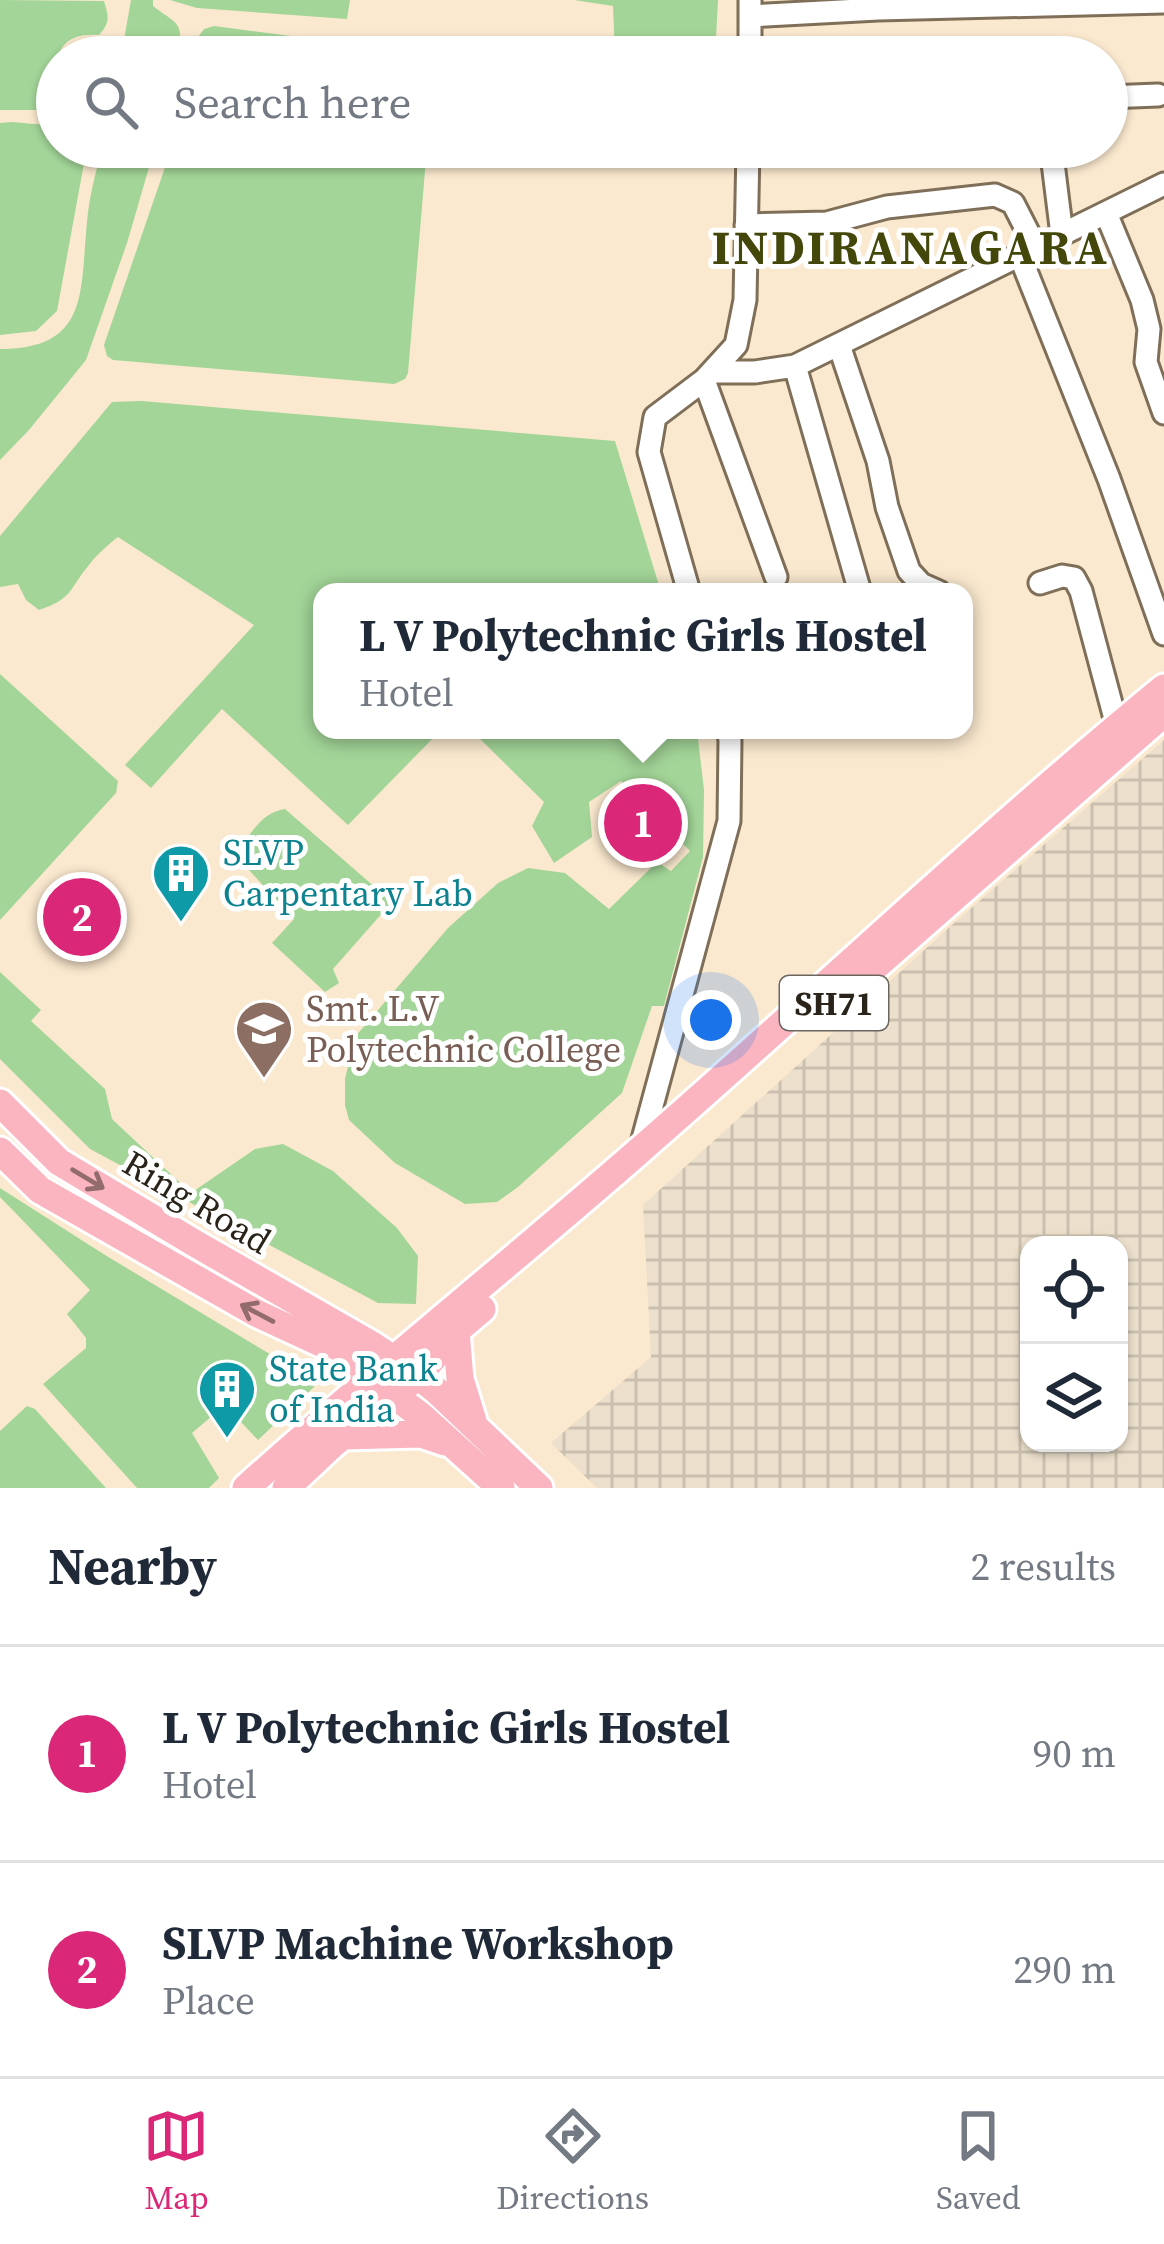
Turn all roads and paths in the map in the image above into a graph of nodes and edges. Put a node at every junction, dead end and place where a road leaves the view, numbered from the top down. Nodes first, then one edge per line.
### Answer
1 (1164, 2) edge
2 (750, 8) edge
3 (1158, 95) dead end
4 (1128, 96) edge
5 (747, 168) edge
6 (1054, 168) edge
7 (1164, 184) edge
8 (1106, 214) junction
9 (746, 225) junction
10 (1062, 235) junction
11 (1028, 252) junction
12 (839, 346) junction
13 (795, 366) junction
14 (708, 376) junction
15 (1164, 413) edge
16 (776, 578) dead end
17 (686, 583) edge
18 (857, 583) edge
19 (920, 583) edge
20 (1040, 583) dead end
21 (1163, 628) edge
22 (1164, 688) edge
23 (1164, 713) edge
24 (1117, 726) junction
25 (730, 739) edge
26 (1011, 833) junction
27 (4, 1115) edge
28 (0, 1151) edge
29 (646, 1156) junction
30 (316, 1328) junction
31 (446, 1328) junction
32 (378, 1369) junction
33 (418, 1376) junction
34 (333, 1428) junction
35 (465, 1436) junction
36 (246, 1488) edge
37 (286, 1488) edge
38 (501, 1488) edge
39 (539, 1488) edge

1 - 2 street
3 - 4 street
5 - 9 street
6 - 10 street
7 - 8 street
8 - 10 street
8 - 15 street
9 - 11 street
9 - 14 street
10 - 11 street
11 - 12 street
11 - 21 street
12 - 13 street
12 - 19 street
13 - 14 street
13 - 18 street
14 - 16 street
14 - 17 street
20 - 24 street
22 - 24 main road, SH71
23 - 26 main road, SH71
24 - 26 main road, SH71
25 - 29 street
26 - 29 main road, SH71
27 -> 30 main road, Ring Road
30 -> 28 main road, Ring Road
29 - 31 main road, SH71
30 - 31 main road
30 - 32 main road, Ring Road
30 - 34 main road
31 - 32 main road, SH71
31 - 33 main road, SH71
31 - 35 main road
32 - 33 main road, SH71
32 - 34 main road, SH71
32 - 35 main road, Ring Road
33 - 35 main road
34 - 35 main road
34 - 36 main road, SH71
34 - 37 main road, SH71
35 - 38 main road
35 - 39 main road

